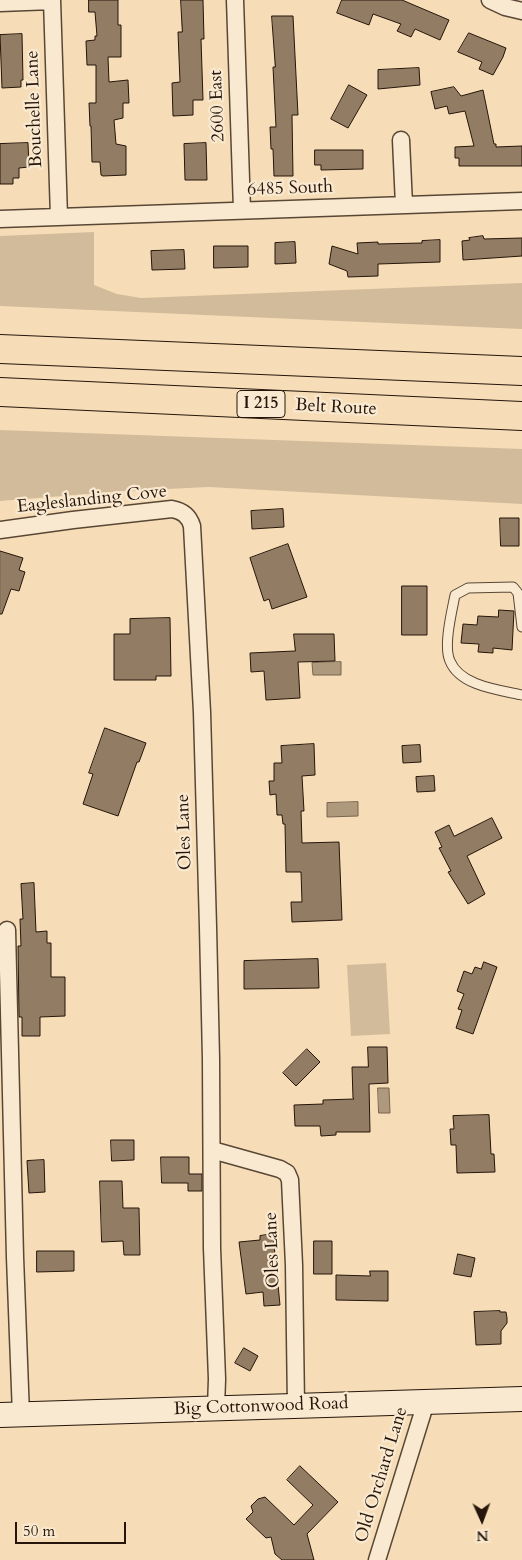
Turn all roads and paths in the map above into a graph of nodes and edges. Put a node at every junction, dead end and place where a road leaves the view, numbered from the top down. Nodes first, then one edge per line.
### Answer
1 (235, 0) edge
2 (490, 0) edge
3 (52, 1) edge
4 (0, 3) edge
5 (522, 11) edge
6 (402, 140) dead end
7 (522, 201) edge
8 (404, 205) junction
9 (242, 210) junction
10 (59, 217) junction
11 (0, 219) edge
12 (0, 349) edge
13 (522, 371) edge
14 (0, 392) edge
15 (522, 416) edge
16 (186, 515) joint
17 (0, 530) edge
18 (522, 627) edge
19 (522, 695) edge
20 (7, 930) dead end
21 (212, 1150) junction
22 (522, 1399) edge
23 (426, 1402) junction
24 (296, 1406) junction
25 (216, 1408) junction
26 (11, 1415) edge
27 (377, 1560) edge

1 - 9 street, 2600 East
2 - 5 street
3 - 4 street
3 - 10 street, Bouchelle Lane
6 - 8 street
7 - 8 street, 6485 South
8 - 9 street, 6485 South
9 - 10 street, 6485 South
10 - 11 street, 6485 South
12 - 13 highway
14 - 15 highway, Belt Route / I 215
16 - 17 street, Eagleslanding Cove
16 - 21 street, Oles Lane
18 - 19 lane
20 - 26 street
21 - 24 street, Oles Lane
21 - 25 street, Oles Lane
22 - 23 main road, Big Cottonwood Road
23 - 24 main road, Big Cottonwood Road
23 - 27 street, Old Orchard Lane
24 - 25 main road, Big Cottonwood Road
25 - 26 main road, Big Cottonwood Road

